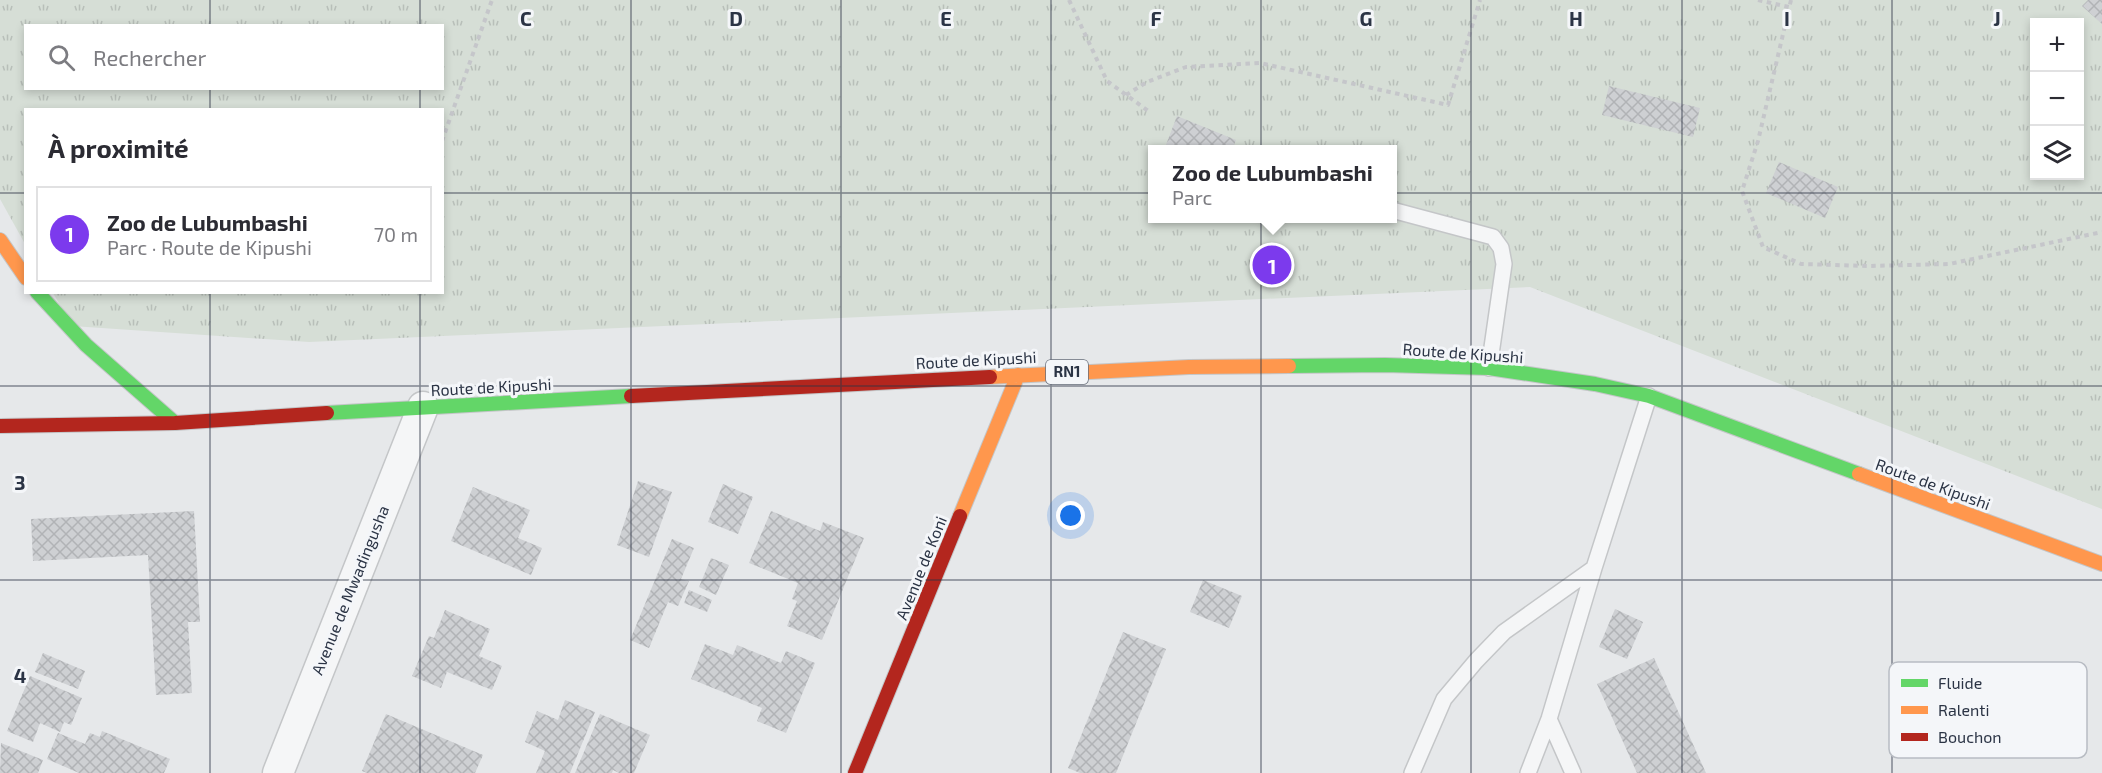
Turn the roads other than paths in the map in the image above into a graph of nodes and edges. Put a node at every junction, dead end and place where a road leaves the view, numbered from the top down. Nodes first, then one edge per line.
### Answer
1 (1397, 211) edge
2 (0, 240) edge
3 (24, 275) edge
4 (39, 294) edge
5 (1489, 368) junction
6 (1018, 375) junction
7 (1649, 396) junction
8 (423, 407) junction
9 (175, 423) junction
10 (0, 426) edge
11 (2102, 564) edge
12 (1594, 568) junction
13 (1549, 719) junction
14 (278, 773) edge
15 (855, 773) edge
16 (1412, 773) edge
17 (1528, 773) edge
18 (1573, 773) edge

1 - 5 lane
2 - 3 main road
4 - 9 main road
5 - 6 main road, Route de Kipushi / RN1
5 - 7 main road, Route de Kipushi / RN1
6 - 8 main road, Route de Kipushi / RN1
6 - 15 main road, Avenue de Koni
7 - 11 main road, Route de Kipushi / RN1
7 - 12 lane
8 - 9 main road, Route de Kipushi / RN1
8 - 14 street, Avenue de Mwadingusha
9 - 10 main road, Route de Kipushi / RN1
12 - 13 lane
12 - 16 lane
13 - 17 lane
13 - 18 lane

